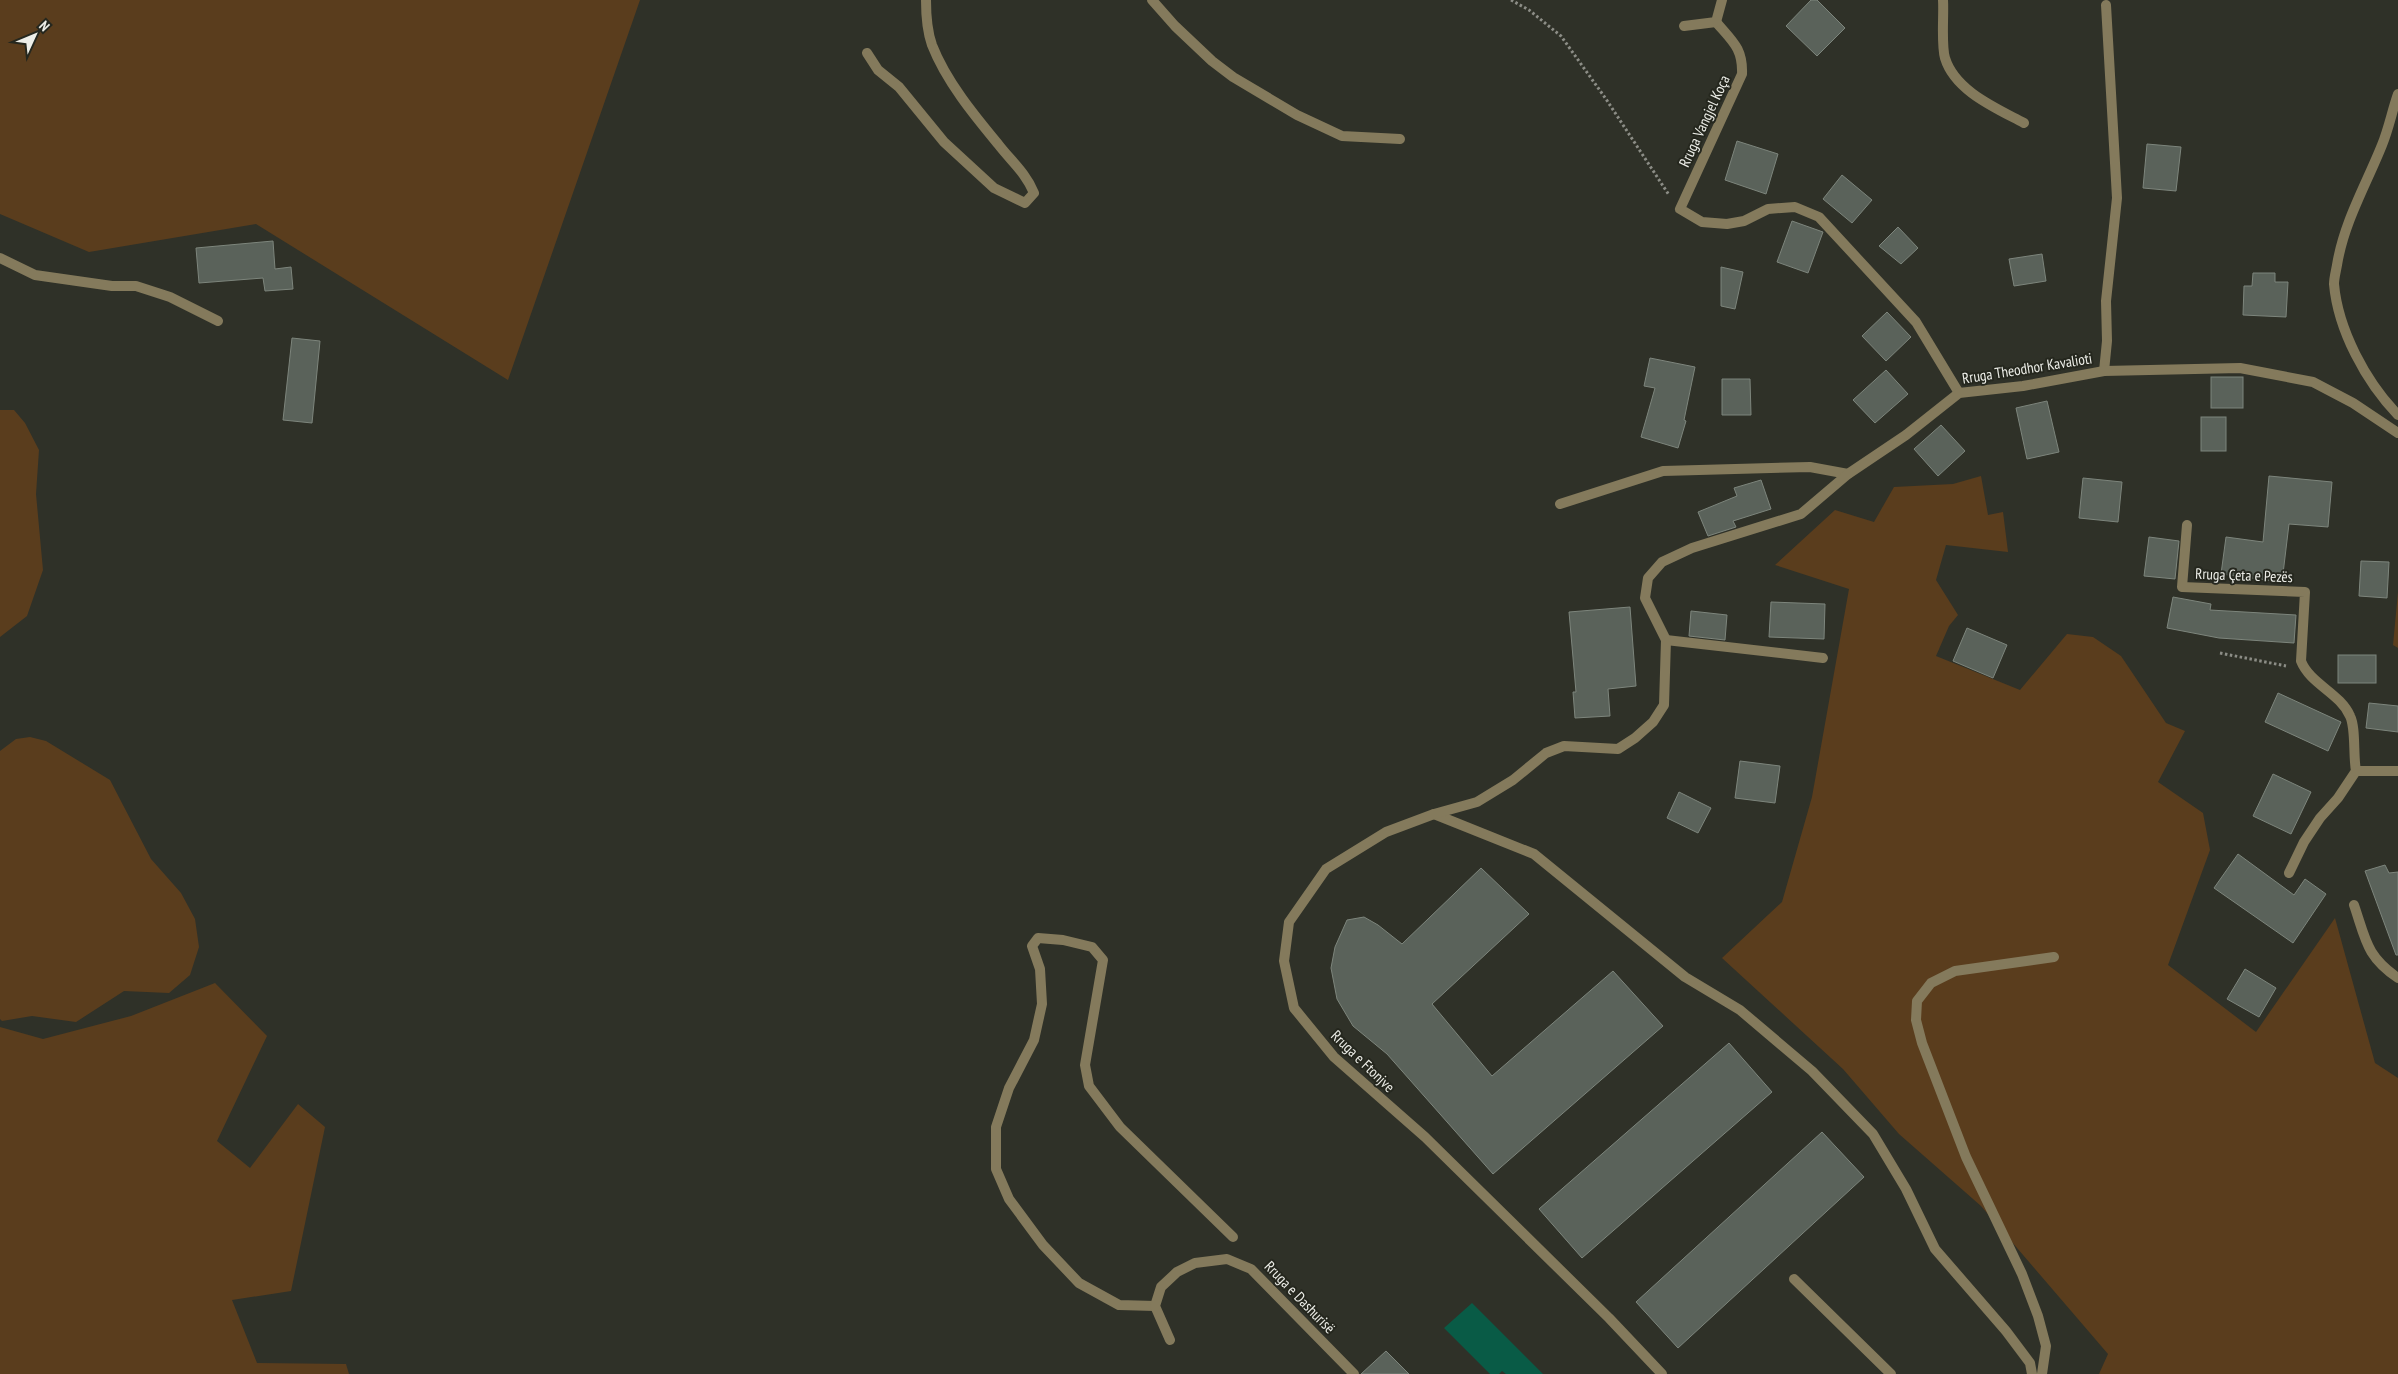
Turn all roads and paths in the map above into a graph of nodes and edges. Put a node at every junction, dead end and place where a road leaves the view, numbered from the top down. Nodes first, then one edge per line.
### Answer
1 (926, 0) edge
2 (1152, 0) edge
3 (1510, 0) edge
4 (1722, 0) edge
5 (1943, 0) edge
6 (2106, 5) dead end
7 (1716, 22) junction
8 (1684, 26) dead end
9 (867, 53) dead end
10 (2398, 94) edge
11 (2024, 123) dead end
12 (1400, 139) dead end
13 (1680, 209) junction
14 (0, 258) edge
15 (218, 321) dead end
16 (2104, 371) junction
17 (1959, 393) junction
18 (2398, 415) edge
19 (2398, 433) edge
20 (1848, 474) junction
21 (1560, 504) dead end
22 (2186, 526) dead end
23 (1666, 640) junction
24 (2220, 653) dead end
25 (1823, 658) dead end
26 (2304, 669) junction
27 (2356, 771) junction
28 (2398, 771) edge
29 (1434, 814) junction
30 (2289, 873) dead end
31 (2354, 905) dead end
32 (2054, 957) dead end
33 (2398, 978) edge
34 (1232, 1237) dead end
35 (1794, 1280) dead end
36 (1155, 1306) junction
37 (1170, 1340) dead end
38 (1354, 1374) edge
39 (1662, 1374) edge
40 (1891, 1374) edge
41 (2032, 1374) edge
42 (2042, 1374) edge

1 - 9 street
2 - 12 street
3 - 13 path
4 - 7 street
5 - 11 street
6 - 16 street
7 - 8 street
7 - 13 street, Rruga Vangjel Koça
10 - 18 street
13 - 17 street
14 - 15 street
16 - 17 street, Rruga Theodhor Kavalioti
16 - 19 street, Rruga Theodhor Kavalioti
17 - 20 street, Rruga Theodhor Kavalioti
20 - 21 street
20 - 23 street, Rruga Theodhor Kavalioti
22 - 26 street, Rruga Çeta e Pezës
23 - 25 street
23 - 29 street, Rruga e Ftonjve
24 - 26 path
26 - 27 street
27 - 28 street
27 - 30 street
29 - 39 street, Rruga e Ftonjve
29 - 41 street
31 - 33 street
32 - 42 street
34 - 36 street
35 - 40 street
36 - 37 street
36 - 38 street, Rruga e Dashurisë

